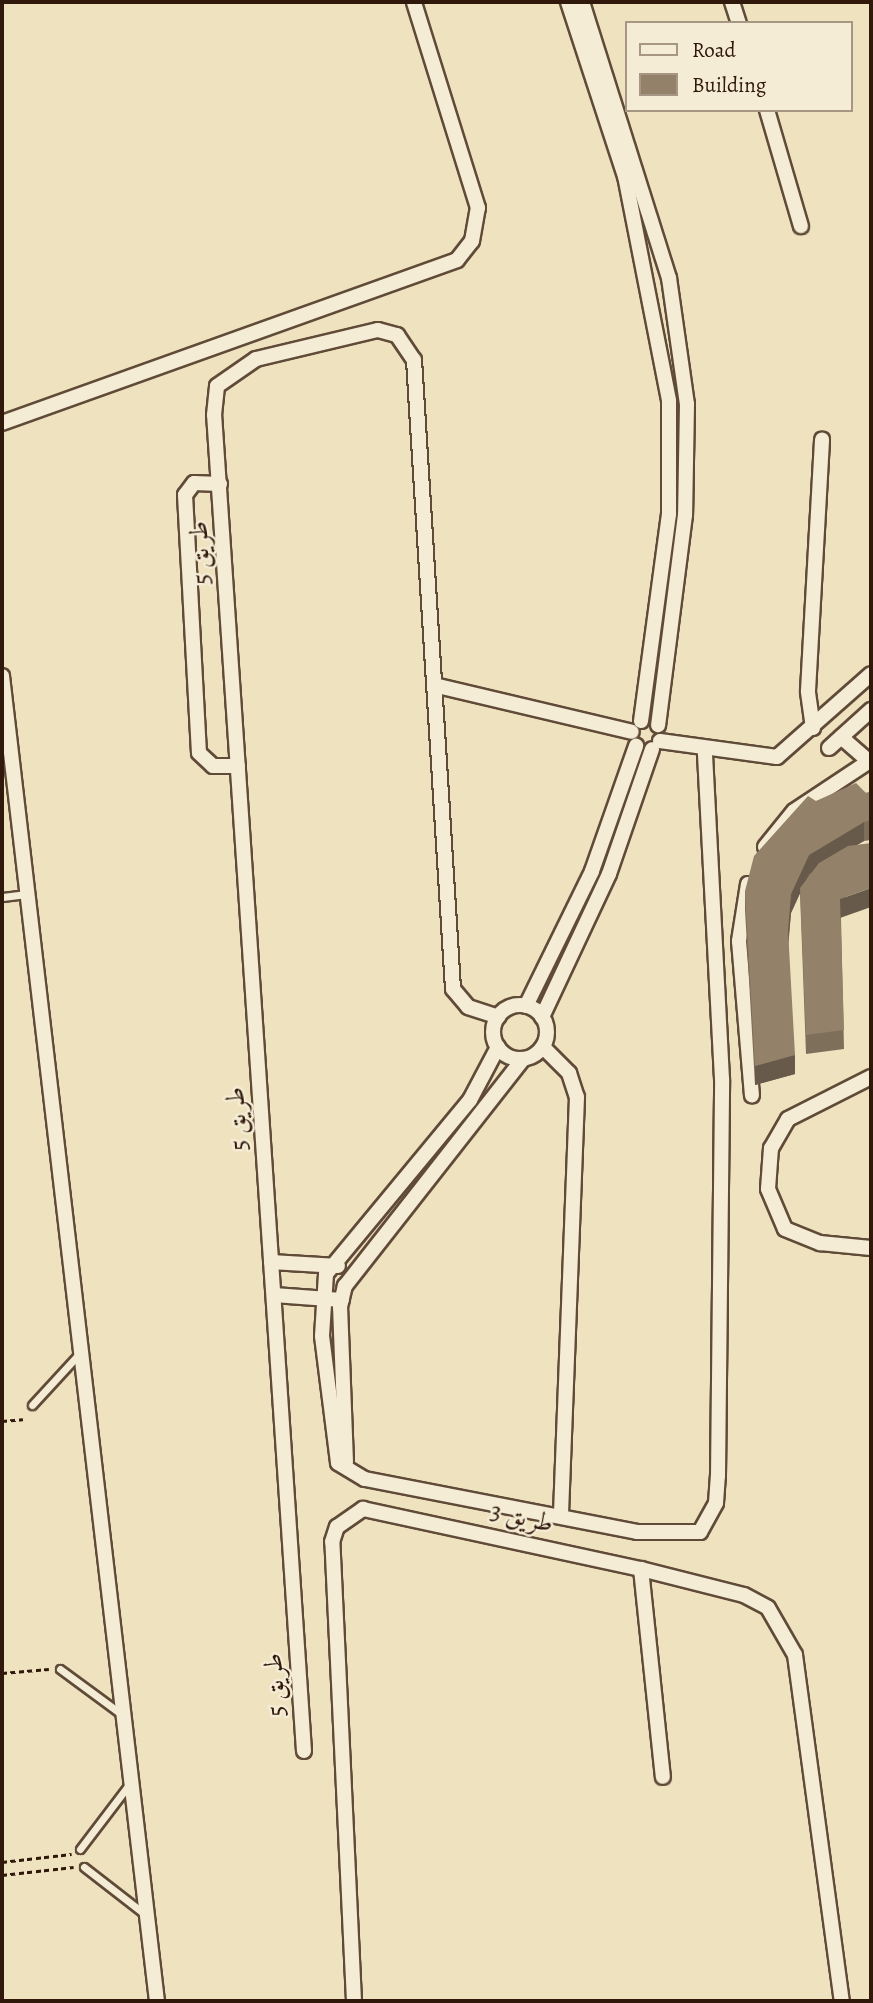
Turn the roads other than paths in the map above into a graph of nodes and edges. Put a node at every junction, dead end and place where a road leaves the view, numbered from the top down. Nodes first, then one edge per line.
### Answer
1 (414, 2) edge
2 (568, 2) edge
3 (582, 2) edge
4 (732, 2) edge
5 (738, 21) edge
6 (768, 112) edge
7 (633, 175) junction
8 (801, 226) dead end
9 (669, 278) junction
10 (651, 283) junction
11 (2, 423) edge
12 (822, 439) dead end
13 (220, 484) junction
14 (669, 514) junction
15 (685, 515) junction
16 (871, 674) edge
17 (2, 676) edge
18 (2, 682) edge
19 (438, 686) junction
20 (871, 709) edge
21 (658, 725) junction
22 (813, 728) junction
23 (637, 733) junction
24 (841, 737) junction
25 (656, 745) junction
26 (829, 748) dead end
27 (5, 749) edge
28 (705, 752) junction
29 (870, 763) edge
30 (237, 766) junction
31 (27, 894) junction
32 (2, 897) edge
33 (526, 1006) junction
34 (498, 1017) junction
35 (542, 1017) junction
36 (498, 1047) junction
37 (542, 1047) junction
38 (523, 1059) junction
39 (871, 1077) edge
40 (752, 1095) dead end
41 (871, 1248) edge
42 (271, 1262) junction
43 (332, 1265) junction
44 (352, 1271) junction
45 (321, 1294) junction
46 (274, 1295) junction
47 (342, 1300) junction
48 (79, 1354) junction
49 (33, 1405) dead end
50 (348, 1473) junction
51 (561, 1515) junction
52 (640, 1569) junction
53 (60, 1669) dead end
54 (120, 1713) junction
55 (304, 1751) dead end
56 (663, 1777) dead end
57 (128, 1786) junction
58 (80, 1849) dead end
59 (83, 1867) dead end
60 (142, 1912) junction
61 (157, 2001) edge
62 (354, 2001) edge
63 (840, 2001) edge

1 - 11 street
2 - 7 street
3 - 7 street
4 - 5 street
6 - 8 street
7 - 9 street
7 - 10 street
9 - 10 street
9 - 15 street
10 - 14 street
12 - 22 street
13 - 19 street, طريق 5
13 - 30 street, طريق 5
13 - 30 street
14 - 15 street
14 - 23 street
15 - 21 street
16 - 22 street
17 - 18 street
18 - 27 street
19 - 23 street
19 - 34 street, طريق 5
20 - 24 street
21 - 23 street
21 - 25 street
22 - 28 street
23 - 25 street
23 - 33 street
24 - 26 street
24 - 29 street
25 - 28 street
25 - 35 street
27 - 31 street
28 - 51 street
29 - 40 street
30 - 42 street, طريق 5
31 - 32 lane
31 - 48 street
33 - 34 street
33 - 35 street
34 - 36 street
35 - 37 street
36 - 38 street
36 - 43 street
37 - 38 street
37 - 51 street
38 - 44 street
39 - 41 street
42 - 43 street
42 - 46 street, طريق 5
43 - 44 street
43 - 45 street
44 - 47 street
45 - 46 street
45 - 47 street
45 - 50 street
46 - 55 street, طريق 5
47 - 50 street
48 - 49 lane
48 - 54 street
50 - 51 street
52 - 56 street
52 - 62 street, طريق 3
52 - 63 street, طريق 3
53 - 54 lane
54 - 57 street
57 - 58 lane
57 - 60 street
59 - 60 lane
60 - 61 street

